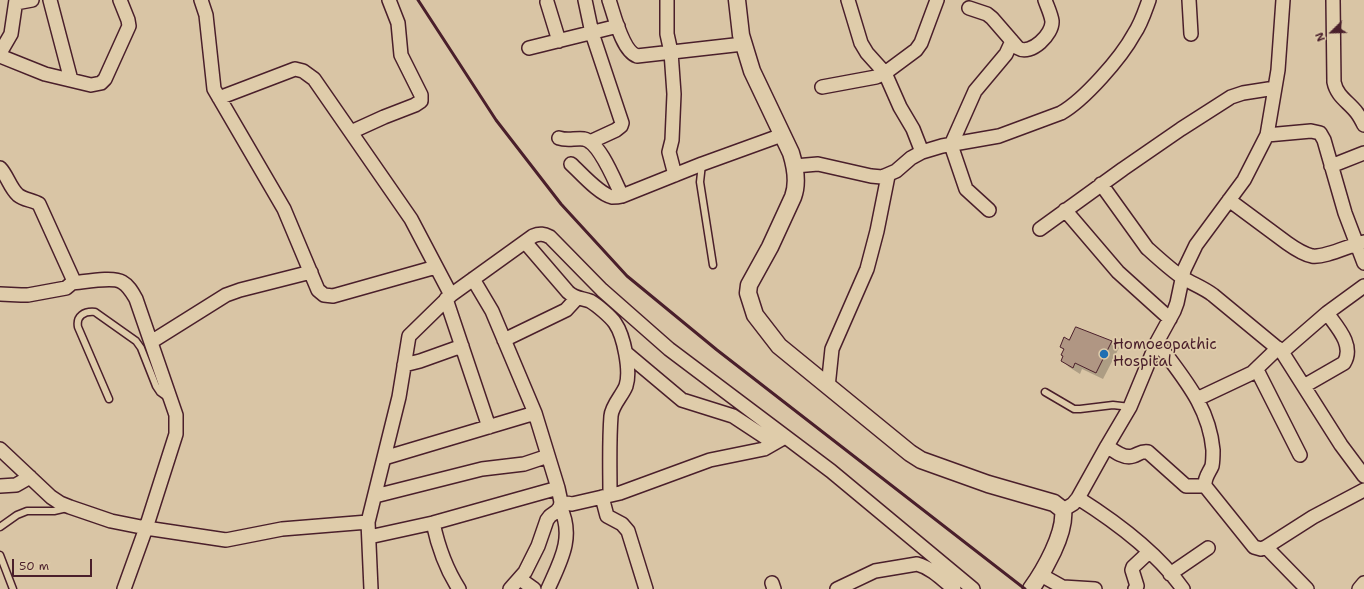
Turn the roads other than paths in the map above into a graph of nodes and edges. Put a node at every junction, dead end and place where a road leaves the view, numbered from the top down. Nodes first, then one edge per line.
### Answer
1 (32, 0) edge
2 (50, 0) edge
3 (120, 0) edge
4 (201, 0) edge
5 (389, 0) edge
6 (585, 0) edge
7 (609, 0) edge
8 (668, 0) edge
9 (737, 0) edge
10 (848, 0) edge
11 (937, 0) edge
12 (1045, 0) edge
13 (1149, 0) edge
14 (1189, 0) edge
15 (1284, 0) edge
16 (1333, 0) edge
17 (16, 1) edge
18 (547, 2) dead end
19 (969, 8) dead end
20 (618, 26) junction
21 (592, 33) junction
22 (1191, 34) dead end
23 (559, 41) junction
24 (1012, 41) junction
25 (743, 44) junction
26 (529, 48) dead end
27 (671, 52) junction
28 (0, 53) edge
29 (0, 56) edge
30 (885, 72) junction
31 (71, 80) junction
32 (822, 87) dead end
33 (1275, 88) junction
34 (219, 98) junction
35 (1364, 125) edge
36 (351, 132) junction
37 (782, 135) junction
38 (1267, 135) junction
39 (559, 138) dead end
40 (590, 142) junction
41 (951, 145) junction
42 (922, 152) junction
43 (1364, 152) edge
44 (571, 164) dead end
45 (702, 164) junction
46 (795, 166) junction
47 (1332, 166) junction
48 (0, 168) edge
49 (675, 175) junction
50 (888, 176) junction
51 (1101, 184) junction
52 (622, 196) junction
53 (1229, 200) junction
54 (990, 210) dead end
55 (1065, 210) junction
56 (1040, 229) dead end
57 (525, 242) junction
58 (1360, 243) edge
59 (1364, 263) edge
60 (713, 265) dead end
61 (436, 267) junction
62 (311, 272) junction
63 (1183, 277) junction
64 (473, 279) junction
65 (72, 283) junction
66 (1364, 286) edge
67 (0, 294) edge
68 (449, 297) junction
69 (577, 298) junction
70 (1327, 313) junction
71 (1170, 320) junction
72 (504, 340) junction
73 (151, 342) junction
74 (1157, 342) junction
75 (462, 346) junction
76 (1280, 350) junction
77 (626, 353) junction
78 (404, 365) junction
79 (1256, 370) junction
80 (1304, 386) junction
81 (828, 387) junction
82 (1045, 392) dead end
83 (109, 398) dead end
84 (171, 399) junction
85 (1197, 399) junction
86 (1130, 407) junction
87 (535, 413) junction
88 (489, 427) junction
89 (779, 440) junction
90 (1107, 446) junction
91 (0, 449) edge
92 (1300, 455) dead end
93 (548, 456) junction
94 (384, 458) junction
95 (1364, 476) edge
96 (30, 477) junction
97 (0, 486) edge
98 (1206, 486) junction
99 (558, 488) junction
100 (1364, 490) edge
101 (375, 496) junction
102 (606, 496) junction
103 (1078, 498) junction
104 (561, 505) junction
105 (70, 507) junction
106 (1063, 510) junction
107 (368, 522) junction
108 (433, 523) junction
109 (0, 527) edge
110 (146, 528) junction
111 (369, 537) junction
112 (1266, 547) junction
113 (1208, 548) dead end
114 (1148, 552) junction
115 (0, 555) edge
116 (1170, 574) junction
117 (520, 579) junction
118 (1037, 581) edge
119 (1364, 584) edge
120 (1065, 588) edge
121 (13, 589) edge
122 (124, 589) edge
123 (371, 589) edge
124 (459, 589) edge
125 (510, 589) edge
126 (534, 589) edge
127 (548, 589) edge
128 (646, 589) edge
129 (836, 589) edge
130 (954, 589) edge
131 (973, 589) edge
132 (1095, 589) edge
133 (1135, 589) edge
134 (1182, 589) edge
135 (1308, 589) edge
136 (1359, 589) edge

1 - 17 street
2 - 31 street
3 - 31 street
4 - 34 street
5 - 36 street
6 - 21 street
7 - 20 street
8 - 27 street
9 - 25 street
10 - 30 street
11 - 30 street
12 - 24 street
13 - 41 street
14 - 22 street
15 - 33 street
16 - 35 street
17 - 28 street
18 - 23 street
19 - 24 street
20 - 21 street
20 - 27 street
21 - 23 street
21 - 40 street
23 - 26 street
24 - 41 street
25 - 27 street
25 - 37 street
27 - 49 street
29 - 31 street
30 - 32 street
30 - 42 street
33 - 38 street
33 - 51 street
34 - 36 street
34 - 62 street
36 - 61 street
37 - 45 street
37 - 46 street
38 - 47 street
38 - 53 street
39 - 40 street
40 - 52 street
41 - 42 street
41 - 54 street
42 - 50 street
43 - 47 street
44 - 52 street
45 - 49 street
45 - 60 lane
46 - 50 street
46 - 81 street
47 - 58 street
48 - 65 street
49 - 52 street
50 - 81 street
51 - 55 street
51 - 63 street
53 - 58 street
53 - 63 street
55 - 56 street
55 - 71 street
57 - 64 street
57 - 69 street
57 - 89 street
58 - 59 street
61 - 62 street
61 - 68 street
62 - 73 street
63 - 71 street
63 - 76 street
64 - 68 street
64 - 72 street
65 - 67 street
65 - 73 street
66 - 70 street
68 - 75 street
68 - 78 street
69 - 72 street
69 - 77 street
70 - 76 street
70 - 80 street
71 - 74 street
72 - 87 street
73 - 84 street
74 - 85 street
74 - 86 street
75 - 78 street
75 - 88 street
76 - 79 street
76 - 80 street
77 - 89 street
77 - 102 street
78 - 94 street
79 - 85 street
79 - 92 street
80 - 95 street
81 - 106 street
82 - 86 lane
83 - 84 lane
84 - 110 street
85 - 98 street
86 - 90 street
87 - 88 street
87 - 93 street
88 - 94 street
89 - 102 street
89 - 131 street
90 - 98 street
90 - 103 street
91 - 96 street
93 - 99 street
93 - 101 street
94 - 101 street
96 - 97 street
96 - 105 street
98 - 112 street
99 - 104 street
99 - 108 street
100 - 112 street
101 - 107 street
102 - 104 street
102 - 128 street
103 - 106 street
103 - 114 street
104 - 117 street
104 - 127 street
105 - 109 lane
105 - 110 street
106 - 118 street
107 - 110 street
107 - 111 street
108 - 111 street
108 - 124 street
110 - 122 street
111 - 123 street
112 - 135 street
113 - 116 street
114 - 116 street
114 - 133 street
115 - 121 lane
116 - 134 street
117 - 125 street
117 - 126 street
118 - 120 street
119 - 136 street
120 - 132 street
129 - 130 street

